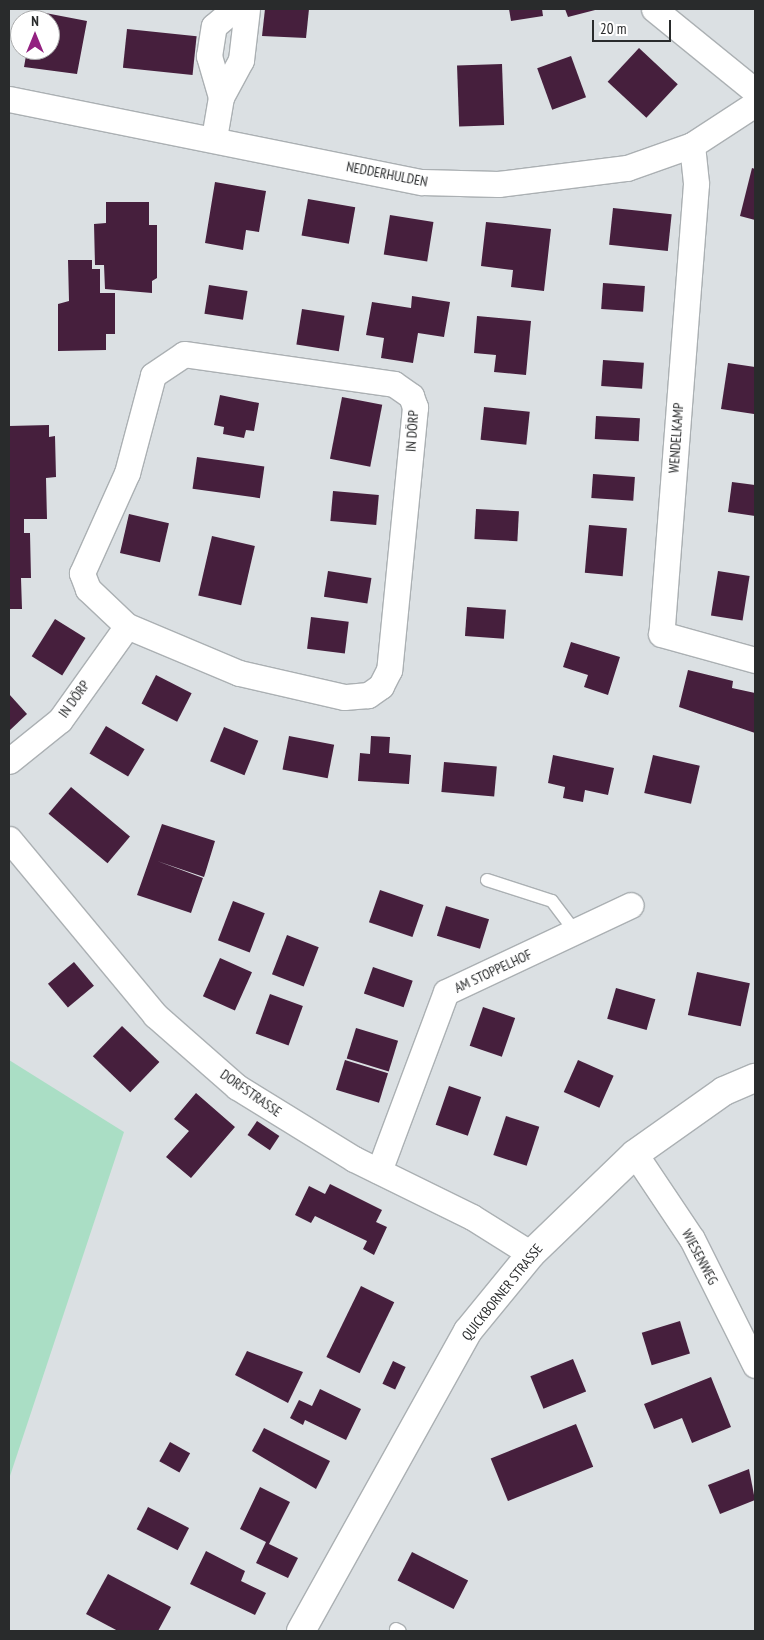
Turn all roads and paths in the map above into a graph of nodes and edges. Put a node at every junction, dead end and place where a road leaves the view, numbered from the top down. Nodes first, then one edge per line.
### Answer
1 (234, 9) edge
2 (247, 9) edge
3 (654, 9) edge
4 (755, 91) edge
5 (221, 97) junction
6 (9, 99) edge
7 (755, 104) edge
8 (214, 138) junction
9 (692, 145) junction
10 (127, 626) junction
11 (755, 660) edge
12 (9, 761) edge
13 (9, 839) edge
14 (486, 880) dead end
15 (631, 905) dead end
16 (575, 932) junction
17 (755, 1078) edge
18 (635, 1154) junction
19 (378, 1171) junction
20 (531, 1254) junction
21 (755, 1365) edge
22 (301, 1631) edge

1 - 5 street
2 - 5 street
3 - 4 street
5 - 8 street
6 - 8 street, NEDDERHULDEN
7 - 9 street, NEDDERHULDEN
8 - 9 street, NEDDERHULDEN
9 - 11 street, WENDELKAMP
10 - 10 street, IN DÖRP
10 - 12 street, IN DÖRP
13 - 19 street, DORFSTRASSE
14 - 16 lane
15 - 16 street, AM STOPPELHOF
16 - 19 street, AM STOPPELHOF
17 - 18 main road, QUICKBORNER STRASSE
18 - 20 main road, QUICKBORNER STRASSE
18 - 21 street, WIESENWEG
19 - 20 street, DORFSTRASSE
20 - 22 main road, QUICKBORNER STRASSE

